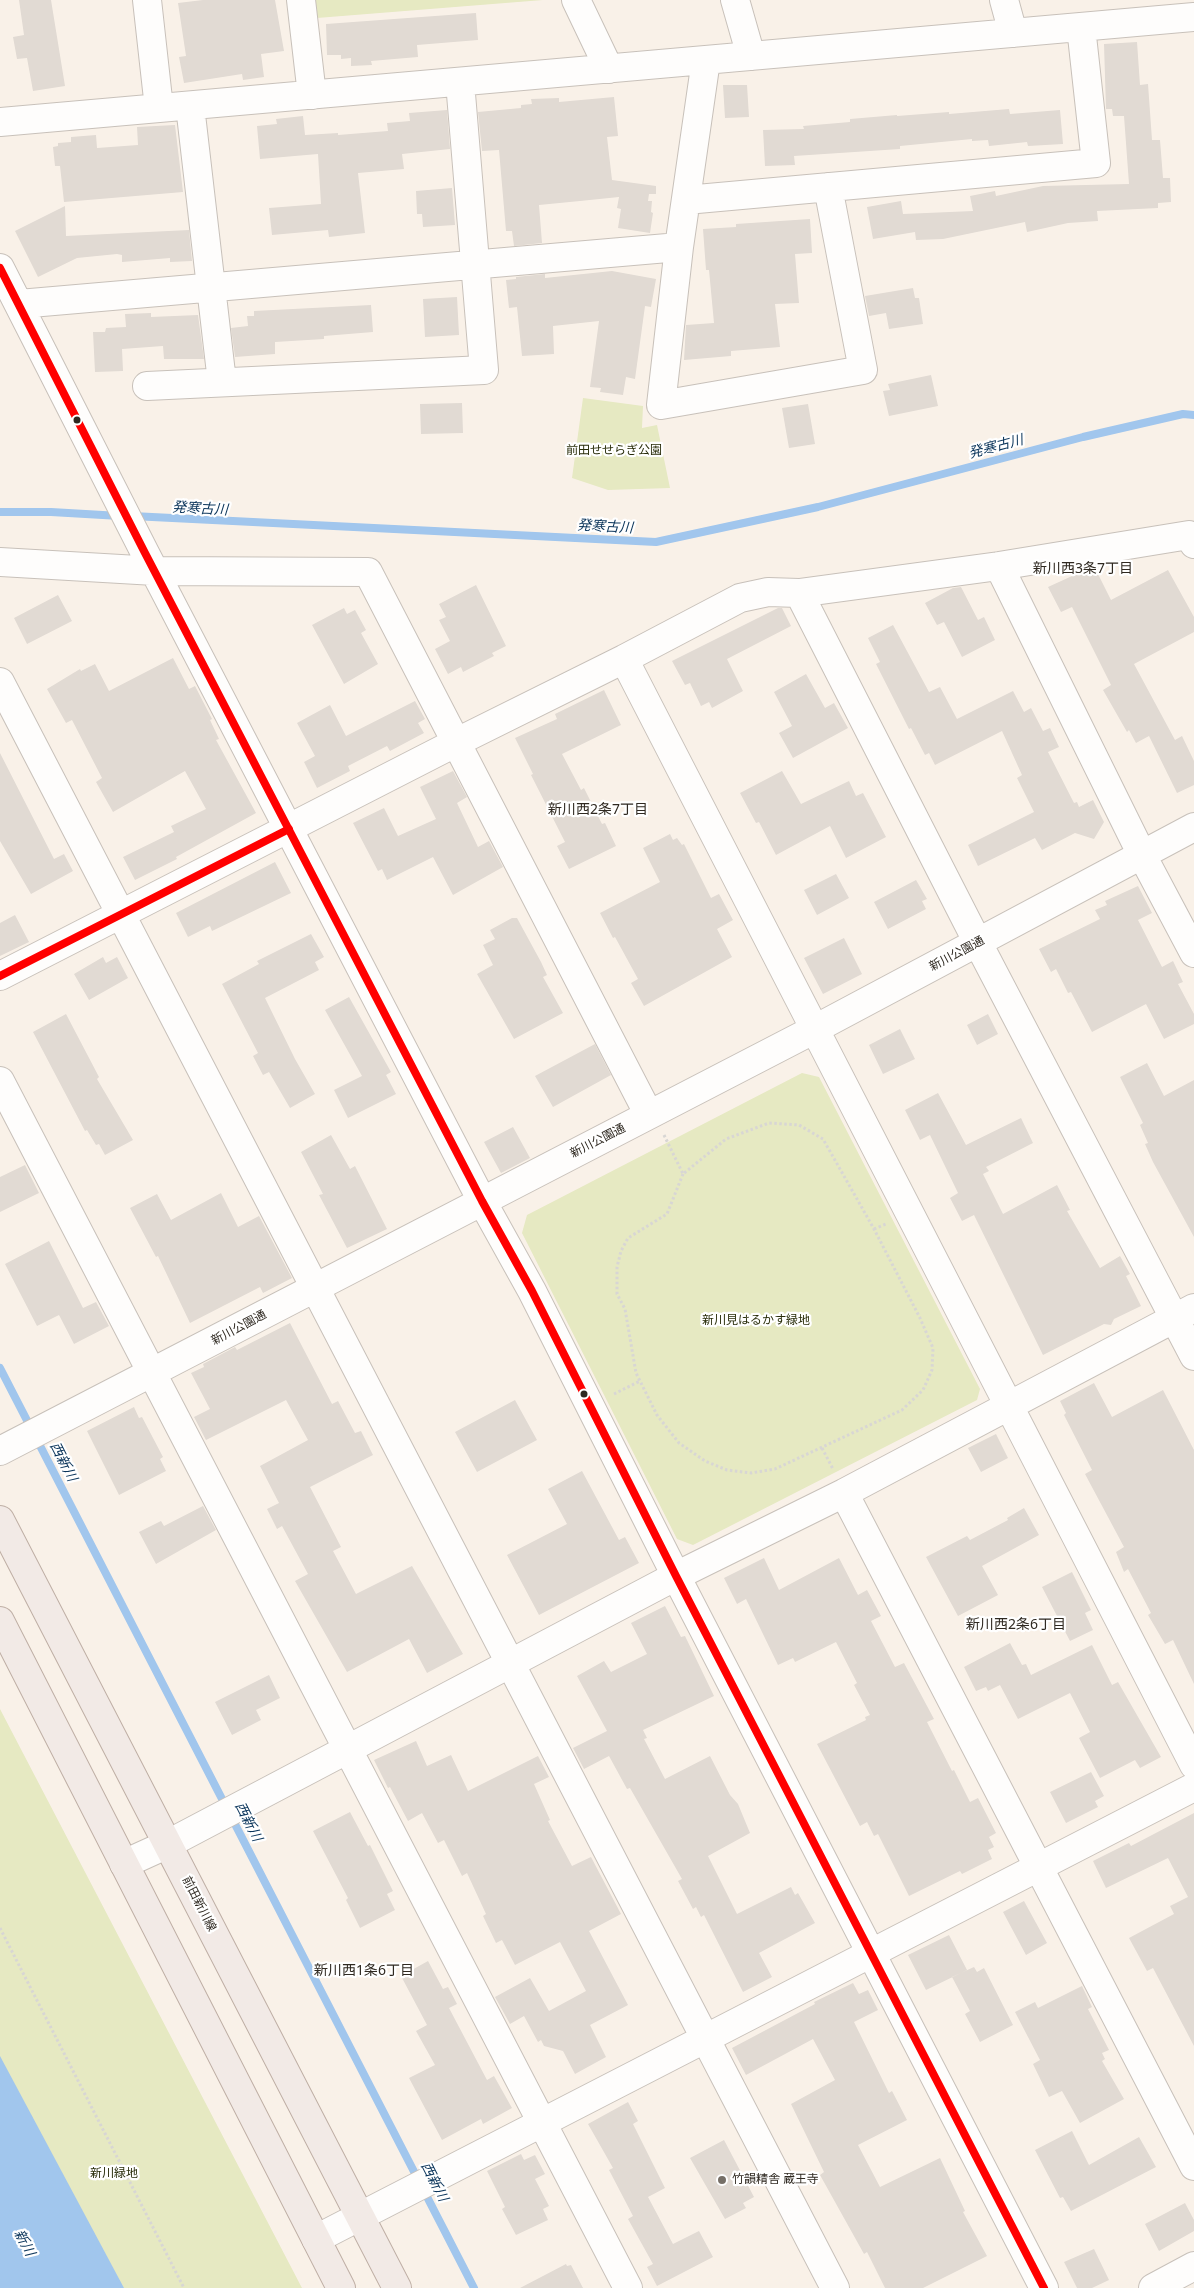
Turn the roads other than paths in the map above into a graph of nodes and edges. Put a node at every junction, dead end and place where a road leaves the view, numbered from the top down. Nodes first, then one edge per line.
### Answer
1 (147, 0) edge
2 (301, 0) edge
3 (576, 0) edge
4 (735, 0) edge
5 (1004, 0) edge
6 (1175, 12) edge
7 (1081, 27) junction
8 (1013, 33) junction
9 (751, 56) junction
10 (706, 60) junction
11 (608, 69) junction
12 (460, 82) junction
13 (312, 95) junction
14 (190, 106) junction
15 (159, 108) junction
16 (0, 122) edge
17 (828, 187) junction
18 (686, 200) junction
19 (679, 247) junction
20 (476, 264) junction
21 (0, 268) edge
22 (210, 288) junction
23 (19, 304) junction
24 (222, 382) junction
25 (147, 386) dead end
26 (1194, 544) edge
27 (0, 562) edge
28 (150, 562) junction
29 (999, 566) junction
30 (799, 593) junction
31 (624, 659) junction
32 (0, 682) edge
33 (457, 742) junction
34 (1194, 827) edge
35 (289, 829) junction
36 (1142, 855) junction
37 (120, 915) junction
38 (978, 943) junction
39 (1194, 953) edge
40 (0, 976) edge
41 (815, 1029) junction
42 (0, 1081) edge
43 (654, 1121) junction
44 (482, 1201) junction
45 (315, 1288) junction
46 (1184, 1313) edge
47 (1194, 1356) edge
48 (152, 1373) junction
49 (1009, 1405) junction
50 (11, 1446) edge
51 (840, 1485) junction
52 (0, 1520) edge
53 (676, 1576) junction
54 (0, 1621) edge
55 (511, 1663) junction
56 (348, 1749) junction
57 (1194, 1765) edge
58 (1194, 1787) edge
59 (168, 1844) junction
60 (124, 1864) junction
61 (1038, 1866) junction
62 (870, 1953) junction
63 (705, 2038) junction
64 (544, 2123) junction
65 (1194, 2166) edge
66 (361, 2218) junction
67 (316, 2239) junction
68 (1194, 2266) edge
69 (341, 2288) edge
70 (397, 2288) edge
71 (628, 2288) edge
72 (835, 2288) edge
73 (1044, 2288) edge
74 (1153, 2288) edge

1 - 15 street
2 - 13 street
3 - 11 street
4 - 9 street
5 - 8 street
6 - 7 street
7 - 8 street
7 - 17 street
8 - 9 street
9 - 10 street
10 - 11 street
10 - 18 street
11 - 12 street
12 - 13 street
12 - 20 street
13 - 14 street
14 - 15 street
14 - 22 street
15 - 16 street
17 - 18 street
17 - 19 street
18 - 19 street
19 - 20 street
20 - 22 street
20 - 24 street
21 - 23 street
22 - 23 street
22 - 24 street
23 - 28 street
24 - 25 street
26 - 29 street
27 - 28 street
28 - 33 street
28 - 35 street
29 - 30 street
29 - 36 street
30 - 31 street
30 - 38 street
31 - 33 street
31 - 41 street
32 - 37 street
33 - 35 street
33 - 43 street
34 - 36 street, 新川公園通
35 - 37 street
35 - 44 street
36 - 38 street, 新川公園通
36 - 39 street
37 - 40 street
37 - 45 street
38 - 41 street, 新川公園通
38 - 46 street
41 - 43 street, 新川公園通
41 - 49 street
42 - 48 street
43 - 44 street, 新川公園通
44 - 45 street, 新川公園通
44 - 53 street
45 - 48 street, 新川公園通
45 - 55 street
46 - 47 street
46 - 49 street
48 - 50 street, 新川公園通
48 - 56 street
49 - 51 street
49 - 57 street
51 - 53 street
51 - 61 street
52 - 59 main road, 前田新川線
53 - 55 street
53 - 62 street
54 - 60 main road
55 - 56 street
55 - 63 street
56 - 59 street
56 - 64 street
58 - 61 street
59 - 60 street
59 - 66 main road, 前田新川線
60 - 67 main road
61 - 62 street
61 - 65 street
62 - 63 street
62 - 73 street
63 - 64 street
63 - 72 street
64 - 66 street
64 - 71 street
66 - 67 street
66 - 70 main road, 前田新川線
67 - 69 main road
68 - 74 street

